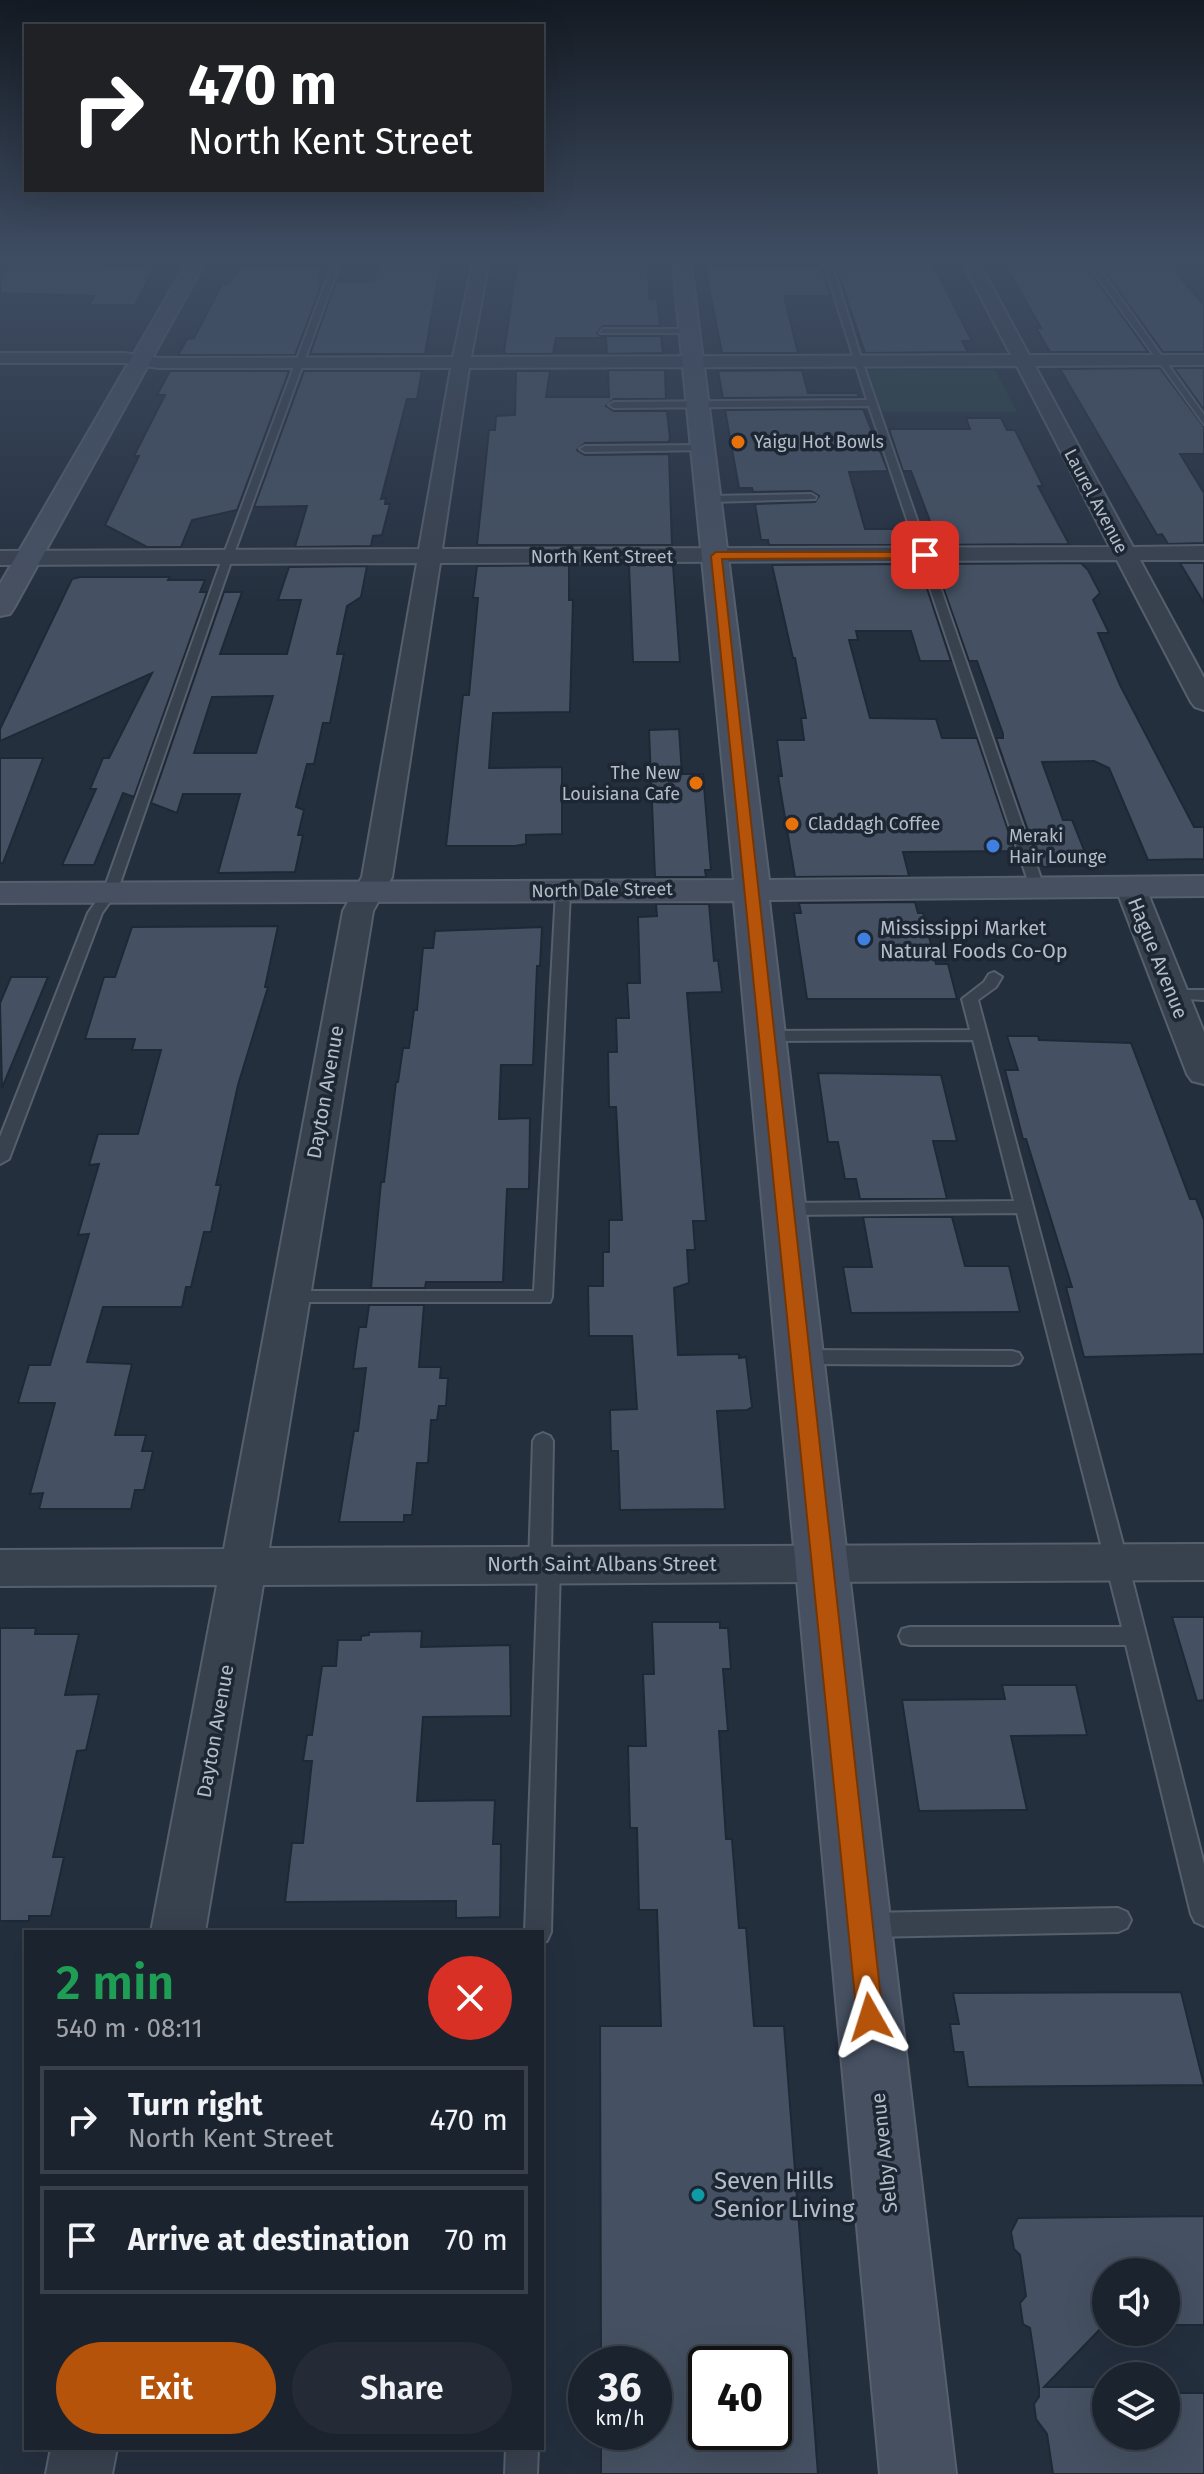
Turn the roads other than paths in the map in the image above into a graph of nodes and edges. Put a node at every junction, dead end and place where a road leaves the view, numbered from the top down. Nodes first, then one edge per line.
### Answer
1 (133, 372) edge
2 (296, 372) edge
3 (459, 372) edge
4 (695, 372) edge
5 (862, 372) edge
6 (1028, 372) edge
7 (1168, 372) edge
8 (873, 403) junction
9 (699, 404) junction
10 (614, 405) dead end
11 (1204, 421) edge
12 (704, 448) junction
13 (585, 449) dead end
14 (811, 497) dead end
15 (710, 499) junction
16 (1124, 553) junction
17 (1204, 553) edge
18 (925, 555) junction
19 (716, 556) junction
20 (0, 558) edge
21 (28, 558) junction
22 (428, 558) junction
23 (227, 559) junction
24 (0, 608) edge
25 (1204, 702) edge
26 (1130, 886) junction
27 (1204, 886) edge
28 (1037, 887) junction
29 (750, 889) junction
30 (563, 891) junction
31 (110, 892) junction
32 (369, 892) junction
33 (0, 893) edge
34 (994, 977) dead end
35 (1188, 995) edge
36 (978, 1035) junction
37 (766, 1036) junction
38 (1204, 1074) edge
39 (0, 1159) edge
40 (1025, 1207) junction
41 (784, 1209) junction
42 (287, 1297) junction
43 (800, 1357) junction
44 (1012, 1358) dead end
45 (543, 1441) dead end
46 (1204, 1562) edge
47 (1117, 1563) junction
48 (544, 1564) junction
49 (822, 1564) junction
50 (245, 1567) junction
51 (0, 1568) edge
52 (910, 1636) dead end
53 (1135, 1636) junction
54 (1204, 1914) edge
55 (1118, 1920) dead end
56 (860, 1925) junction
57 (178, 1930) edge
58 (538, 1930) edge
59 (84, 2450) edge
60 (522, 2450) edge
61 (79, 2474) edge
62 (521, 2474) edge
63 (918, 2474) edge

1 - 21 street
2 - 23 lane
3 - 22 street, Dayton Avenue
4 - 9 street, Selby Avenue
5 - 8 lane
6 - 16 street, Laurel Avenue
7 - 11 lane
8 - 9 lane
8 - 18 lane
9 - 10 lane
9 - 12 street, Selby Avenue
12 - 13 lane
12 - 15 street, Selby Avenue
14 - 15 lane
15 - 19 street, Selby Avenue
16 - 17 street, North Kent Street
16 - 18 street, North Kent Street
16 - 25 street, Laurel Avenue
18 - 19 street, North Kent Street
18 - 28 lane
19 - 22 street, North Kent Street
19 - 29 street, Selby Avenue
20 - 21 street, North Kent Street
21 - 23 street, North Kent Street
21 - 24 street
22 - 23 street, North Kent Street
22 - 32 street, Dayton Avenue
23 - 31 lane
26 - 27 street, North Dale Street
26 - 28 street, North Dale Street
26 - 35 street, Hague Avenue
28 - 29 street, North Dale Street
29 - 30 street, North Dale Street
29 - 37 street, Selby Avenue
30 - 32 street, North Dale Street
30 - 42 lane
31 - 32 street, North Dale Street
31 - 33 street, North Dale Street
31 - 39 lane
32 - 42 street, Dayton Avenue
34 - 36 lane
35 - 38 street, Hague Avenue
36 - 37 lane
36 - 40 lane
37 - 41 street, Selby Avenue
40 - 41 lane
40 - 47 lane
41 - 43 street, Selby Avenue
42 - 50 street, Dayton Avenue
43 - 44 lane
43 - 49 street, Selby Avenue
45 - 48 lane
46 - 47 street, North Saint Albans Street
47 - 49 street, North Saint Albans Street
47 - 53 lane
48 - 49 street, North Saint Albans Street
48 - 50 street, North Saint Albans Street
48 - 58 lane
49 - 56 street, Selby Avenue
50 - 51 street, North Saint Albans Street
50 - 57 street, Dayton Avenue
52 - 53 lane
53 - 54 lane
55 - 56 lane
56 - 63 street, Selby Avenue
59 - 61 street
60 - 62 lane

